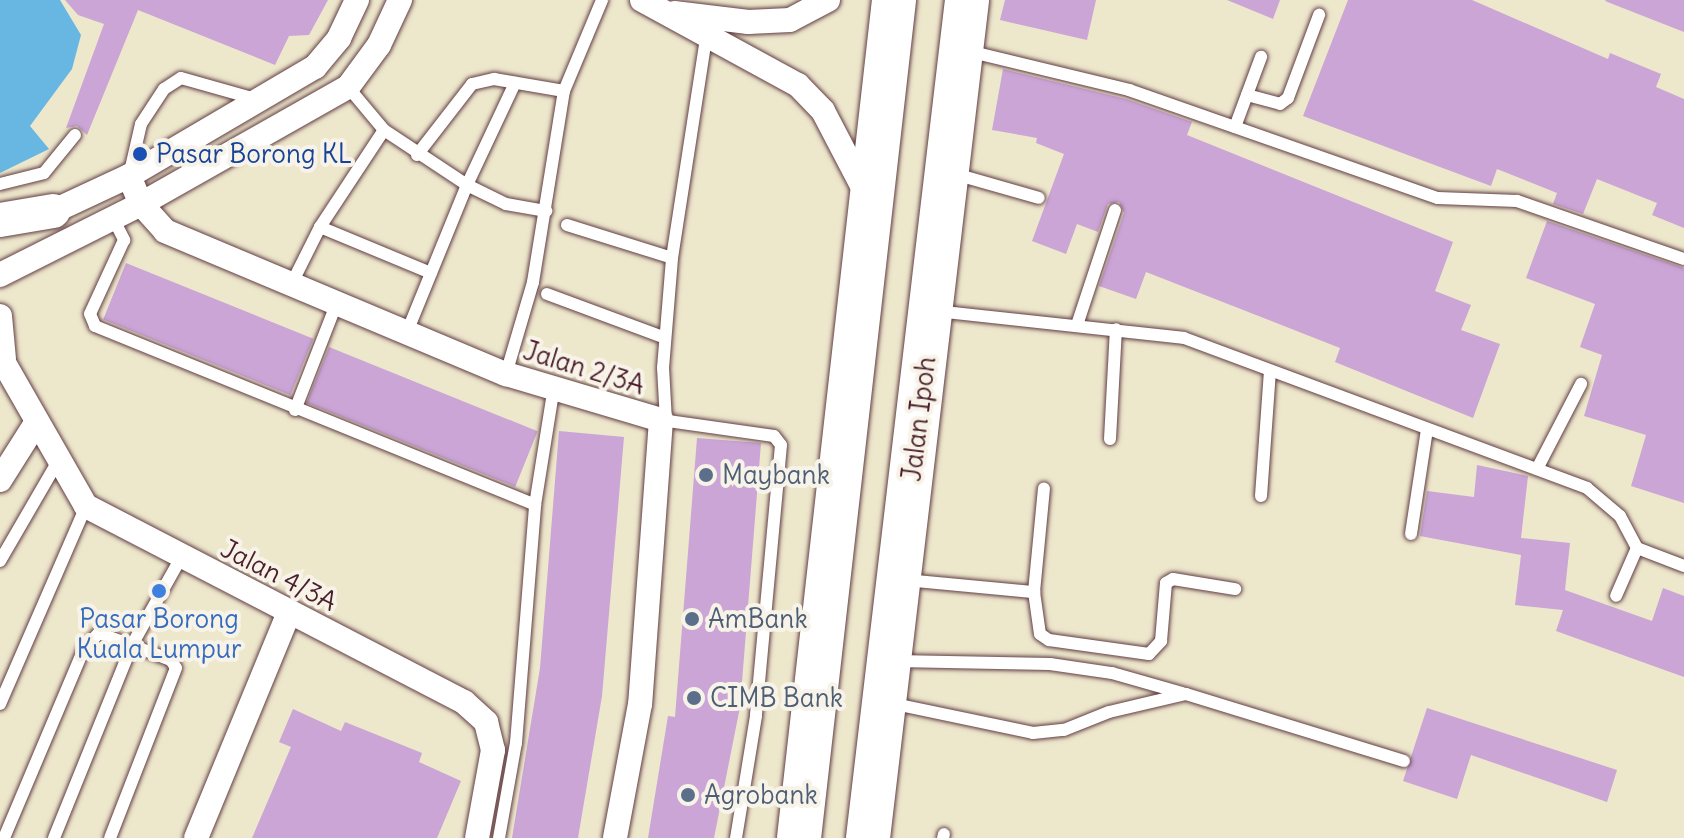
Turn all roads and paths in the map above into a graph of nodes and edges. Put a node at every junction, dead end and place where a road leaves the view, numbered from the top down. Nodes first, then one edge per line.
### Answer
1 (357, 0) edge
2 (400, 0) edge
3 (602, 0) edge
4 (642, 0) edge
5 (828, 0) edge
6 (894, 0) edge
7 (967, 0) edge
8 (668, 12) junction
9 (1319, 15) dead end
10 (706, 38) junction
11 (961, 50) junction
12 (1261, 57) dead end
13 (515, 83) junction
14 (348, 87) junction
15 (564, 91) junction
16 (1247, 95) junction
17 (262, 101) junction
18 (1235, 127) junction
19 (384, 130) junction
20 (75, 135) dead end
21 (417, 155) junction
22 (948, 172) junction
23 (129, 176) junction
24 (0, 184) edge
25 (467, 185) junction
26 (1039, 198) dead end
27 (141, 204) junction
28 (872, 204) junction
29 (1115, 210) dead end
30 (53, 211) junction
31 (546, 211) junction
32 (113, 218) junction
33 (0, 220) edge
34 (567, 225) dead end
35 (320, 227) junction
36 (0, 235) edge
37 (672, 258) junction
38 (1684, 259) edge
39 (431, 273) junction
40 (0, 275) edge
41 (292, 283) junction
42 (547, 294) dead end
43 (337, 302) junction
44 (932, 310) junction
45 (0, 316) edge
46 (1077, 325) junction
47 (1116, 329) junction
48 (407, 332) junction
49 (665, 338) junction
50 (2, 358) edge
51 (1270, 371) junction
52 (506, 374) junction
53 (1581, 384) dead end
54 (553, 392) junction
55 (295, 410) junction
56 (664, 420) junction
57 (36, 423) junction
58 (1427, 430) junction
59 (1110, 439) dead end
60 (58, 461) junction
61 (1537, 469) junction
62 (0, 480) edge
63 (1044, 488) dead end
64 (1261, 496) dead end
65 (535, 505) junction
66 (86, 506) junction
67 (1411, 534) dead end
68 (1637, 548) junction
69 (182, 556) junction
70 (0, 561) edge
71 (1684, 566) edge
72 (899, 580) junction
73 (1235, 589) dead end
74 (1034, 592) junction
75 (1616, 596) dead end
76 (289, 612) junction
77 (132, 645) junction
78 (886, 681) junction
79 (1186, 694) junction
80 (0, 704) edge
81 (1404, 761) dead end
82 (485, 794) junction
83 (4, 838) edge
84 (54, 838) edge
85 (110, 838) edge
86 (196, 838) edge
87 (463, 838) edge
88 (477, 838) edge
89 (499, 838) edge
90 (615, 838) edge
91 (736, 838) edge
92 (799, 838) edge
93 (868, 838) edge

1 - 17 street
2 - 14 street
3 - 15 lane
4 - 8 street
5 - 8 street
6 - 28 highway
7 - 11 highway, Jalan Ipoh
8 - 10 street
9 - 16 lane
10 - 28 street
10 - 37 lane
11 - 18 lane
11 - 22 highway, Jalan Ipoh
12 - 16 lane
13 - 15 lane
13 - 21 lane
13 - 25 lane
14 - 19 lane
14 - 27 street
15 - 31 lane
16 - 18 lane
17 - 23 street
17 - 23 lane
18 - 38 lane
19 - 21 lane
19 - 35 lane
20 - 24 lane
21 - 25 lane
22 - 26 lane
22 - 44 highway, Jalan Ipoh
23 - 27 street, Jalan 2/3A
23 - 30 street
25 - 31 lane
25 - 39 lane
27 - 32 street
27 - 41 street, Jalan 2/3A
28 - 92 highway
29 - 46 lane
30 - 33 street
30 - 36 street
31 - 52 lane
32 - 40 street
32 - 55 lane
34 - 37 lane
35 - 39 lane
35 - 41 lane
37 - 49 lane
39 - 48 lane
41 - 43 street, Jalan 2/3A
42 - 49 lane
43 - 48 street, Jalan 2/3A
43 - 55 lane
44 - 46 lane
44 - 72 highway, Jalan Ipoh
45 - 50 street
46 - 47 lane
47 - 51 lane
47 - 59 lane
48 - 52 street, Jalan 2/3A
49 - 56 lane
50 - 57 street
51 - 58 lane
51 - 64 lane
52 - 54 street, Jalan 2/3A
53 - 61 lane
54 - 56 street, Jalan 2/3A
54 - 65 lane
55 - 65 lane
56 - 90 street, Jalan 2/3A
56 - 91 lane
57 - 60 street
57 - 62 street
58 - 61 lane
58 - 67 lane
60 - 66 street
60 - 70 lane
61 - 68 lane
63 - 74 lane
65 - 89 lane
66 - 69 street, Jalan 4/3A
66 - 80 lane
68 - 71 lane
68 - 75 lane
69 - 76 street, Jalan 4/3A
69 - 77 lane
72 - 74 lane
72 - 78 highway, Jalan Ipoh
73 - 74 lane
76 - 82 street, Jalan 4/3A
76 - 86 street
77 - 83 lane
77 - 84 lane
77 - 85 lane
78 - 79 lane
78 - 79 lane
78 - 93 highway, Jalan Ipoh
79 - 81 lane
82 - 87 lane
82 - 88 street, Jalan 4/3A

